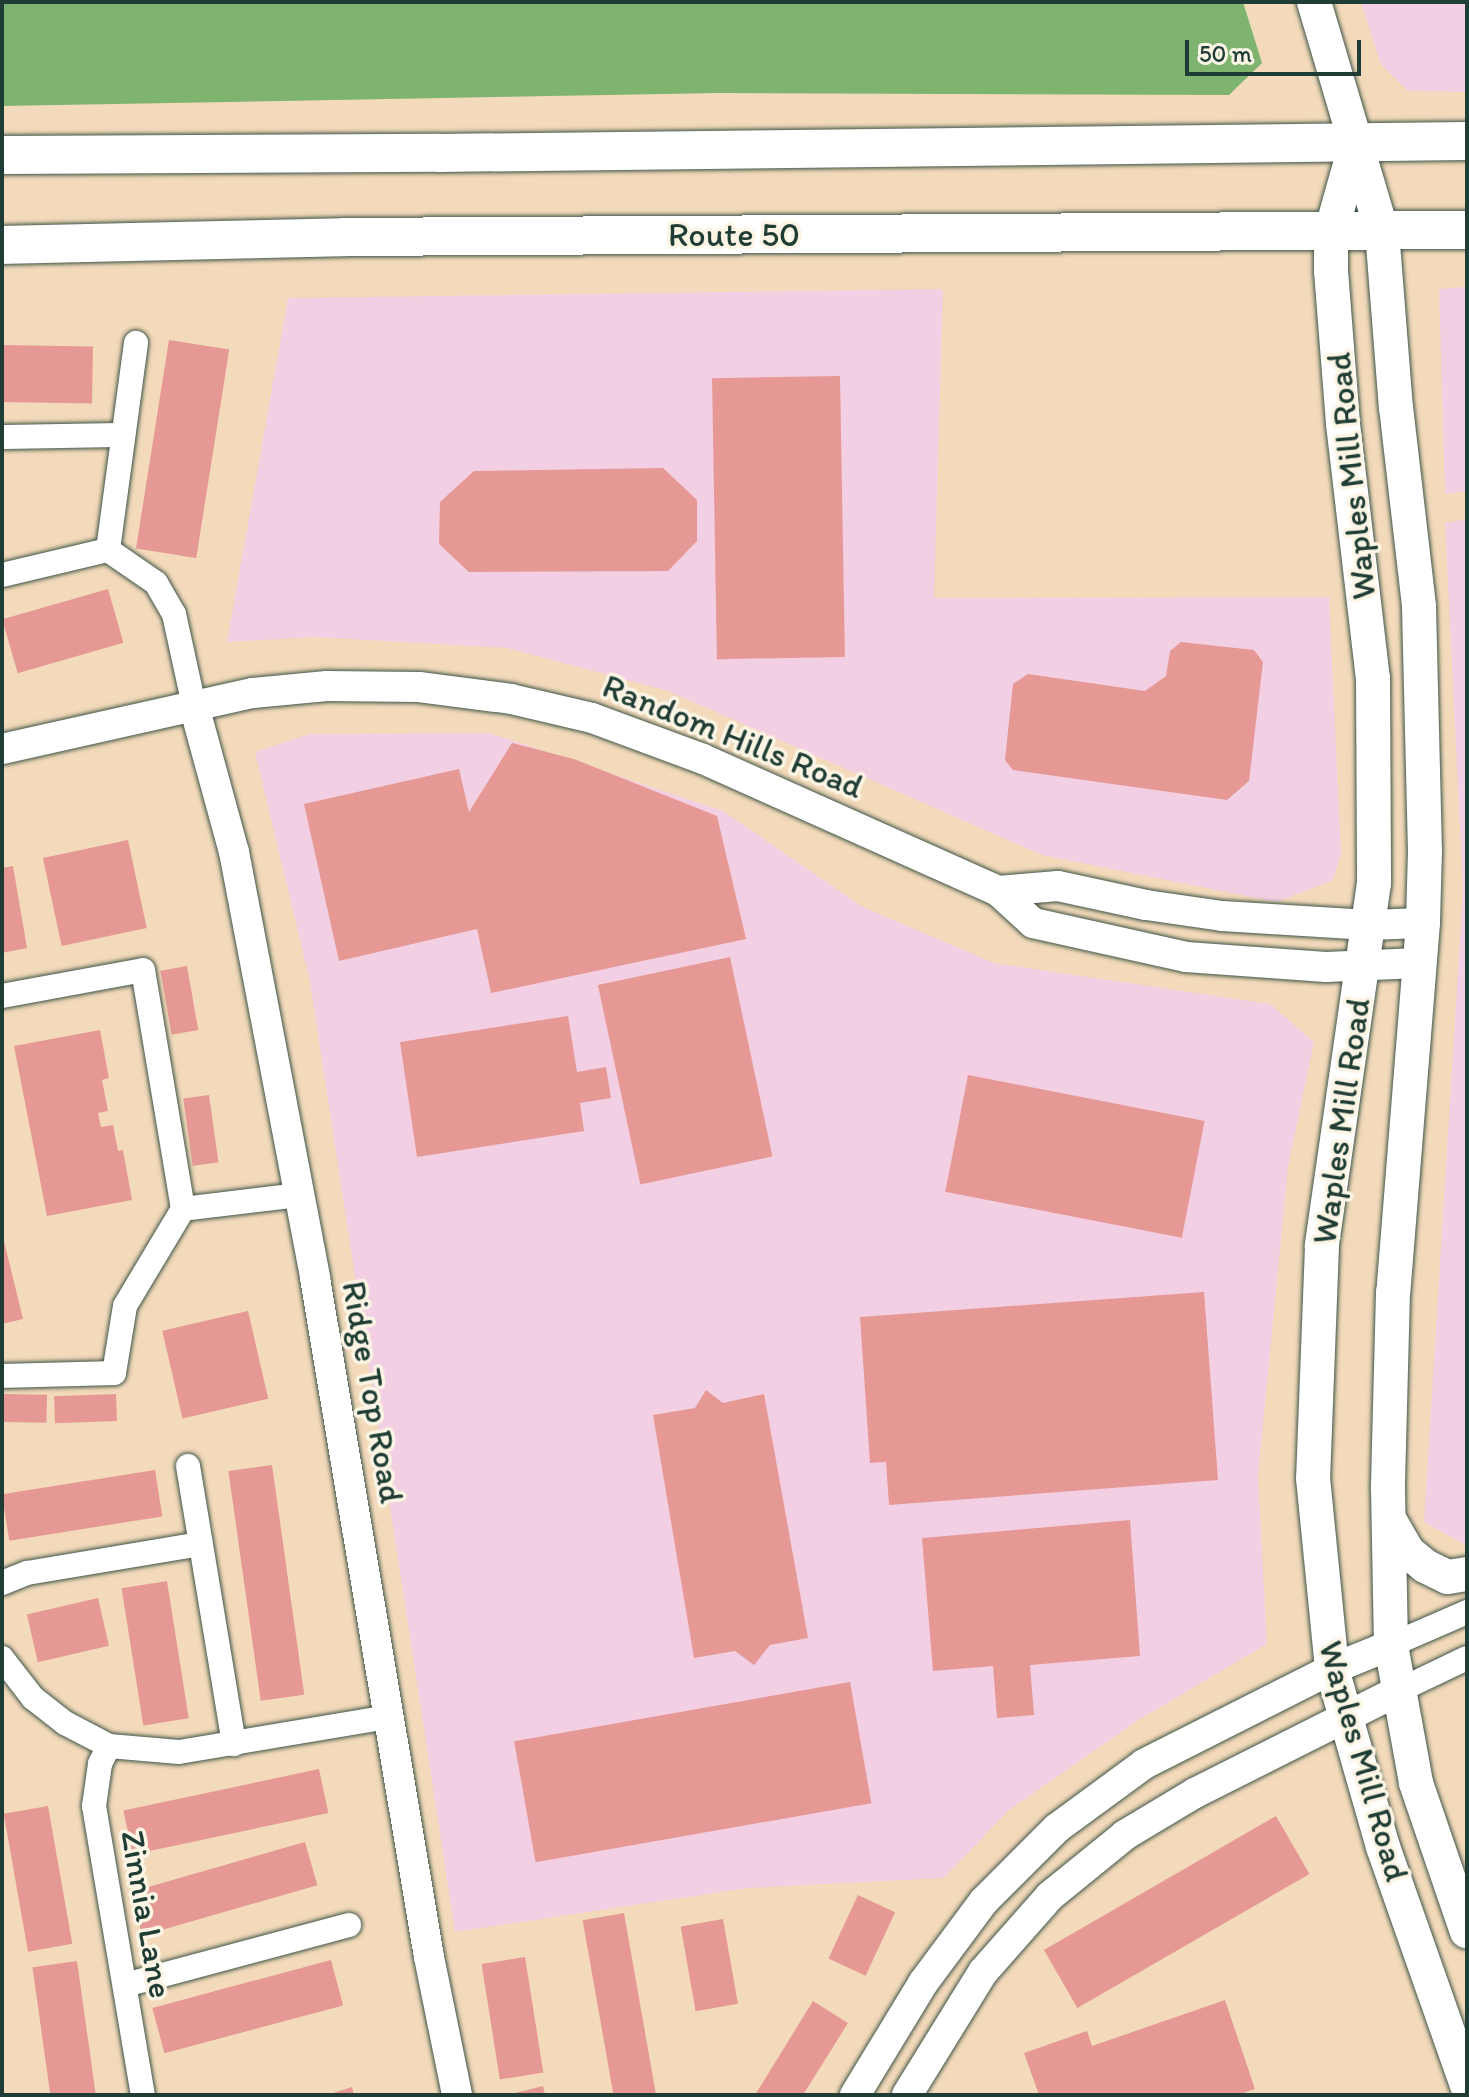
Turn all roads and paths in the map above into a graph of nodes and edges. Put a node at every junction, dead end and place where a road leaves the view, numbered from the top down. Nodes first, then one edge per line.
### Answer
1 (1314, 2) edge
2 (1357, 140) junction
3 (1467, 141) edge
4 (2, 155) edge
5 (1467, 230) edge
6 (1382, 231) junction
7 (1331, 232) junction
8 (2, 245) edge
9 (136, 343) dead end
10 (121, 435) junction
11 (2, 437) edge
12 (108, 550) junction
13 (2, 575) edge
14 (194, 706) junction
15 (2, 749) edge
16 (998, 891) junction
17 (1423, 923) junction
18 (1369, 925) junction
19 (1419, 963) junction
20 (1364, 964) junction
21 (2, 996) edge
22 (299, 1195) junction
23 (183, 1209) junction
24 (2, 1376) edge
25 (188, 1466) dead end
26 (1389, 1519) junction
27 (200, 1544) junction
28 (1467, 1574) edge
29 (2, 1583) edge
30 (1467, 1612) edge
31 (1391, 1645) junction
32 (2, 1658) edge
33 (1467, 1658) edge
34 (1332, 1669) junction
35 (1398, 1691) junction
36 (1346, 1716) junction
37 (388, 1717) junction
38 (234, 1744) junction
39 (109, 1746) junction
40 (349, 1925) dead end
41 (1467, 1932) edge
42 (125, 1985) junction
43 (1467, 2085) edge
44 (143, 2095) edge
45 (457, 2095) edge
46 (855, 2095) edge
47 (907, 2095) edge

1 - 2 main road, Waples Mill Road
2 - 3 main road
2 - 4 main road
2 - 6 main road, Waples Mill Road
2 - 7 main road, Waples Mill Road
5 - 6 main road, Route 50
6 - 7 main road, Route 50
6 - 17 main road, Waples Mill Road
7 - 8 main road, Route 50
7 - 18 main road, Waples Mill Road
9 - 10 street
10 - 11 street
10 - 12 street
12 - 13 street
12 - 14 street
14 - 15 street, Random Hills Road
14 - 16 street, Random Hills Road
14 - 22 street, Ridge Top Road
16 - 18 street, Random Hills Road
16 - 20 street, Random Hills Road
17 - 18 street, Random Hills Road
17 - 19 main road, Waples Mill Road
18 - 20 main road, Waples Mill Road
19 - 20 street, Random Hills Road
19 - 26 main road, Waples Mill Road
20 - 34 main road, Waples Mill Road
21 - 23 street
22 - 23 street
22 - 37 street, Ridge Top Road
23 - 24 street
25 - 27 street
26 - 28 main road
26 - 31 main road, Waples Mill Road
27 - 29 street
27 - 38 street
30 - 31 street
31 - 34 street
31 - 35 main road, Waples Mill Road
32 - 39 street
33 - 35 street
34 - 36 main road, Waples Mill Road
34 - 46 street
35 - 36 street
35 - 41 main road, Waples Mill Road
36 - 43 main road, Waples Mill Road
36 - 47 street
37 - 38 street
37 - 45 street, Ridge Top Road
38 - 39 street
39 - 42 street, Zinnia Lane
40 - 42 street
42 - 44 street, Zinnia Lane

